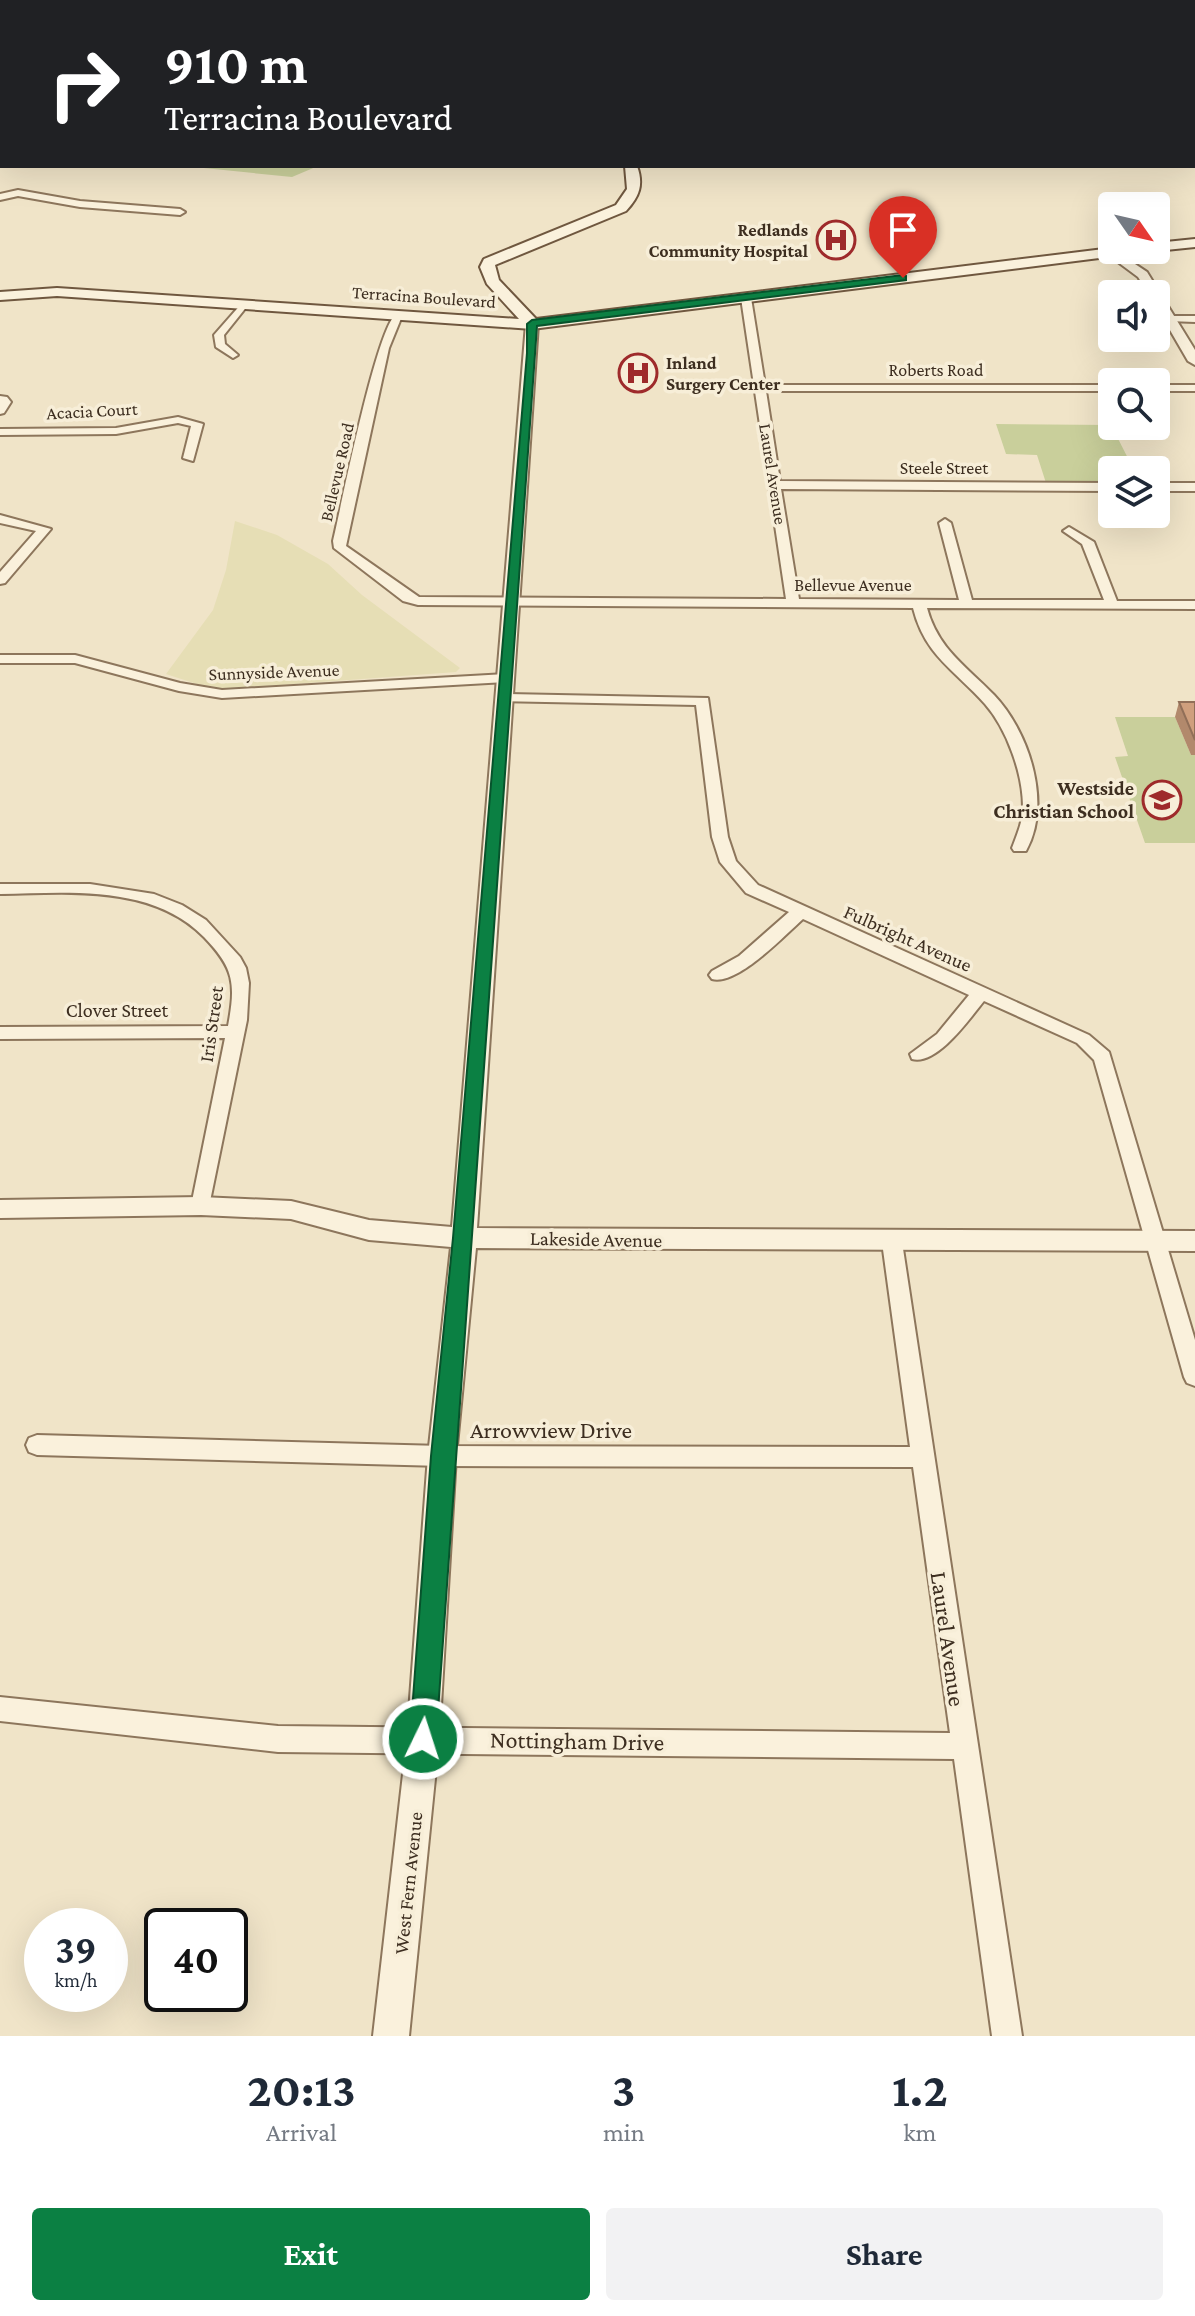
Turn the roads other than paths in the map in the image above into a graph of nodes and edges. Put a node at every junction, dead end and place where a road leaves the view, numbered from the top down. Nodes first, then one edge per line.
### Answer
1 (632, 168) edge
2 (0, 197) edge
3 (180, 212) dead end
4 (1195, 243) edge
5 (1170, 246) edge
6 (1098, 254) edge
7 (1128, 264) edge
8 (1146, 280) edge
9 (0, 296) edge
10 (746, 298) junction
11 (243, 305) junction
12 (397, 316) junction
13 (1170, 316) edge
14 (1172, 319) junction
15 (1195, 319) edge
16 (532, 324) junction
17 (233, 355) dead end
18 (1195, 361) edge
19 (760, 388) junction
20 (1098, 388) edge
21 (1170, 388) edge
22 (1195, 388) edge
23 (0, 432) edge
24 (189, 458) dead end
25 (775, 485) junction
26 (1098, 487) edge
27 (1170, 487) edge
28 (1195, 487) edge
29 (0, 519) edge
30 (945, 523) dead end
31 (1069, 531) dead end
32 (0, 580) edge
33 (511, 601) junction
34 (966, 602) junction
35 (793, 603) junction
36 (919, 603) junction
37 (1112, 605) junction
38 (1195, 605) edge
39 (0, 659) edge
40 (506, 688) junction
41 (1020, 848) dead end
42 (0, 889) edge
43 (799, 913) junction
44 (718, 975) dead end
45 (979, 995) junction
46 (235, 1032) junction
47 (0, 1033) edge
48 (919, 1054) dead end
49 (201, 1206) junction
50 (0, 1209) edge
51 (464, 1238) junction
52 (1156, 1241) junction
53 (1195, 1241) edge
54 (892, 1242) junction
55 (1195, 1377) edge
56 (37, 1445) dead end
57 (442, 1456) junction
58 (921, 1457) junction
59 (0, 1709) edge
60 (423, 1739) junction
61 (963, 1746) junction
62 (391, 2036) edge
63 (1007, 2036) edge

1 - 16 main road
2 - 3 street
4 - 5 main road
6 - 10 main road, Terracina Boulevard
7 - 8 street
9 - 11 main road, Terracina Boulevard
10 - 16 main road, Terracina Boulevard
10 - 19 street, Laurel Avenue
11 - 12 main road, Terracina Boulevard
11 - 17 street
12 - 16 main road, Terracina Boulevard
12 - 33 street, Bellevue Road
13 - 14 street
14 - 15 street
14 - 18 street
16 - 33 street, West Fern Avenue
19 - 20 street, Roberts Road
19 - 25 street, Laurel Avenue
21 - 22 street
23 - 24 street, Acacia Court
25 - 26 street, Steele Street
25 - 35 street, Laurel Avenue
27 - 28 street
29 - 32 street
30 - 34 street
31 - 37 street
33 - 35 street, Bellevue Avenue
33 - 40 street, West Fern Avenue
34 - 36 street, Bellevue Avenue
34 - 37 street, Bellevue Avenue
35 - 36 street, Bellevue Avenue
36 - 41 street
37 - 38 street, Bellevue Avenue
39 - 40 street, Sunnyside Avenue
40 - 43 street, Fulbright Avenue
40 - 51 street, West Fern Avenue
42 - 46 street, Iris Street
43 - 44 street
43 - 45 street, Fulbright Avenue
45 - 48 street
45 - 52 street, Fulbright Avenue
46 - 47 street, Clover Street
46 - 49 street, Iris Street
49 - 50 street, Lakeside Avenue
49 - 51 street, Lakeside Avenue
51 - 54 street, Lakeside Avenue
51 - 57 street, West Fern Avenue
52 - 53 street, Lakeside Avenue
52 - 54 street, Lakeside Avenue
52 - 55 street, Fulbright Avenue
54 - 58 street, Laurel Avenue
56 - 57 street, Arrowview Drive
57 - 58 street, Arrowview Drive
57 - 60 street, West Fern Avenue
58 - 61 street, Laurel Avenue
59 - 60 street, Nottingham Drive
60 - 61 street, Nottingham Drive
60 - 62 street, West Fern Avenue
61 - 63 street, Laurel Avenue

